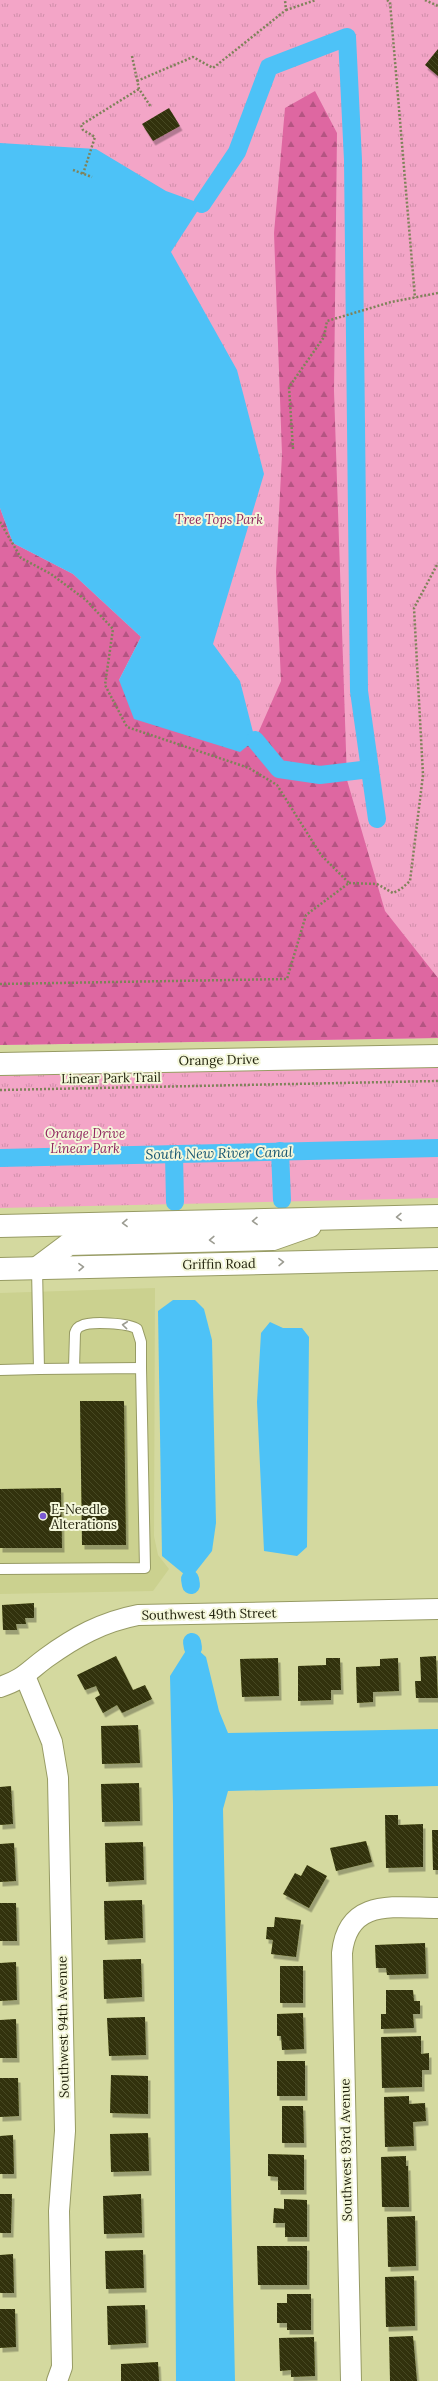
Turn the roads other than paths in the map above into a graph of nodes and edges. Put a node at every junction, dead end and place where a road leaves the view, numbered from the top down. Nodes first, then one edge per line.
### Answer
1 (438, 1056) edge
2 (0, 1064) edge
3 (438, 1216) edge
4 (332, 1219) junction
5 (0, 1226) edge
6 (438, 1248) edge
7 (438, 1259) edge
8 (381, 1260) junction
9 (36, 1268) junction
10 (0, 1269) edge
11 (74, 1368) junction
12 (142, 1368) junction
13 (39, 1369) junction
14 (0, 1370) edge
15 (0, 1569) edge
16 (438, 1609) edge
17 (25, 1676) junction
18 (0, 1687) edge
19 (438, 1908) edge
20 (57, 2381) edge
21 (351, 2381) edge

1 - 2 main road, Orange Drive
3 -> 4 main road
4 -> 5 main road
4 -> 9 main road
6 - 8 main road
7 - 8 main road, Griffin Road
9 -> 8 main road, Griffin Road
9 - 10 main road, Griffin Road
9 - 13 lane
11 - 12 lane
12 -> 11 lane
11 - 13 lane
12 - 15 lane
13 - 14 lane
16 - 17 street, Southwest 49th Street
17 - 18 street, Southwest 49th Street
17 - 20 street, Southwest 94th Avenue
19 - 21 street, Southwest 93rd Avenue

